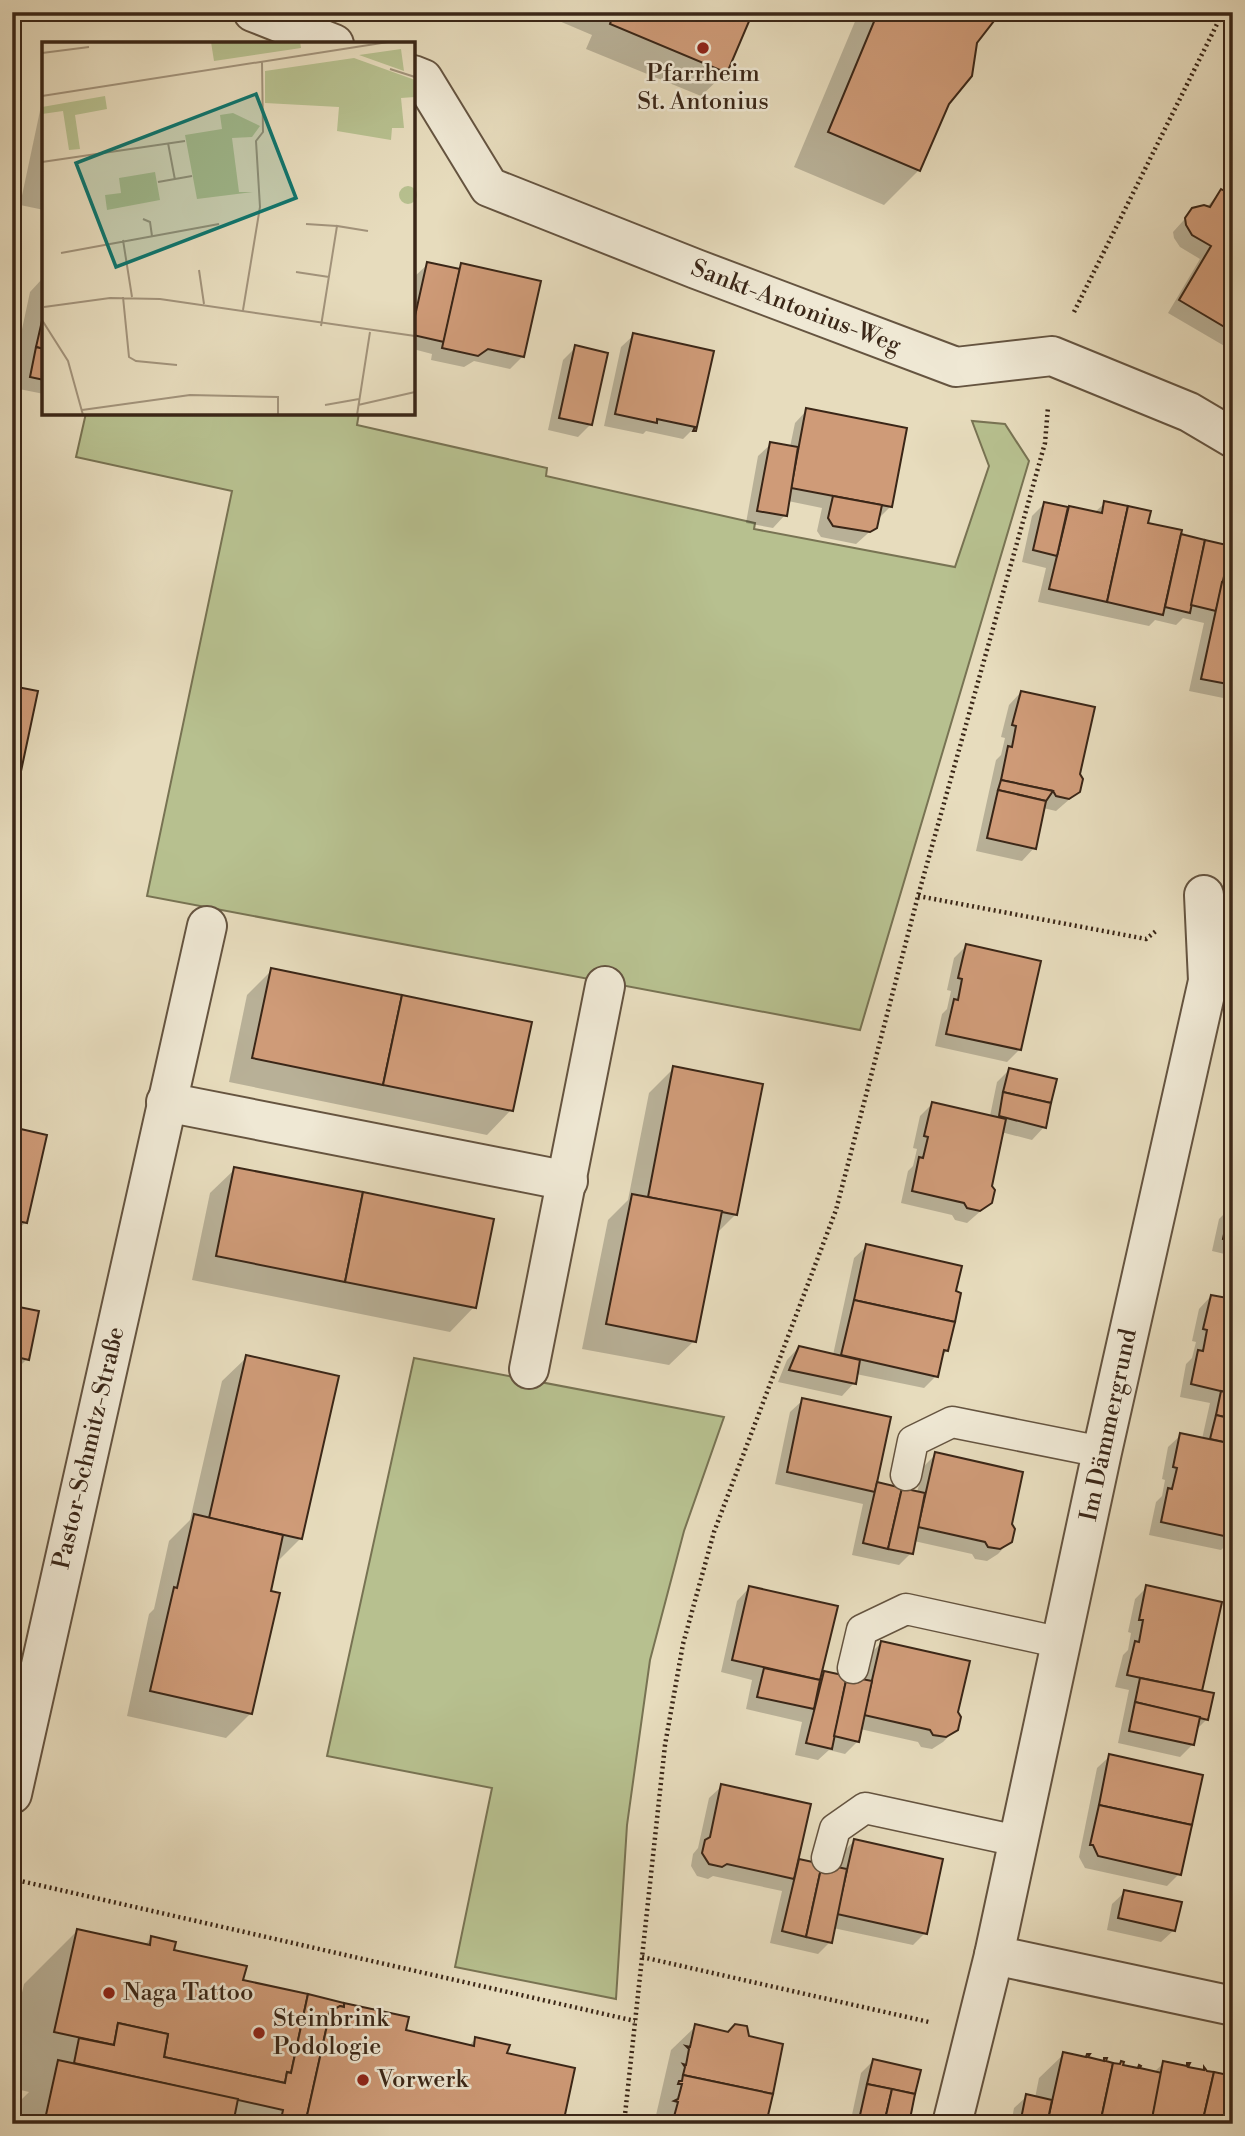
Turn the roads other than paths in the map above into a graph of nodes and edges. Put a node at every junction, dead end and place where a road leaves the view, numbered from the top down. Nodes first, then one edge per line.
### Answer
1 (253, 12) edge
2 (329, 42) edge
3 (415, 76) edge
4 (1233, 438) edge
5 (1204, 895) road end
6 (206, 926) dead end
7 (605, 986) dead end
8 (166, 1102) junction
9 (568, 1181) junction
10 (529, 1369) dead end
11 (1102, 1452) junction
12 (906, 1475) dead end
13 (1062, 1643) junction
14 (853, 1668) dead end
15 (12, 1794) edge
16 (1018, 1841) junction
17 (827, 1858) dead end
18 (994, 1955) junction
19 (1233, 2006) edge
20 (952, 2124) edge

1 - 2 street
3 - 4 street, Sankt-Antonius-Weg
5 - 11 street, Im Dämmergrund
6 - 8 street, Pastor-Schmitz-Straße
7 - 9 street
8 - 9 street
8 - 15 street, Pastor-Schmitz-Straße
9 - 10 street
11 - 12 lane
11 - 13 street, Im Dämmergrund
13 - 14 lane
13 - 16 street, Im Dämmergrund
16 - 17 lane
16 - 18 street, Im Dämmergrund
18 - 19 street
18 - 20 street, Im Dämmergrund

